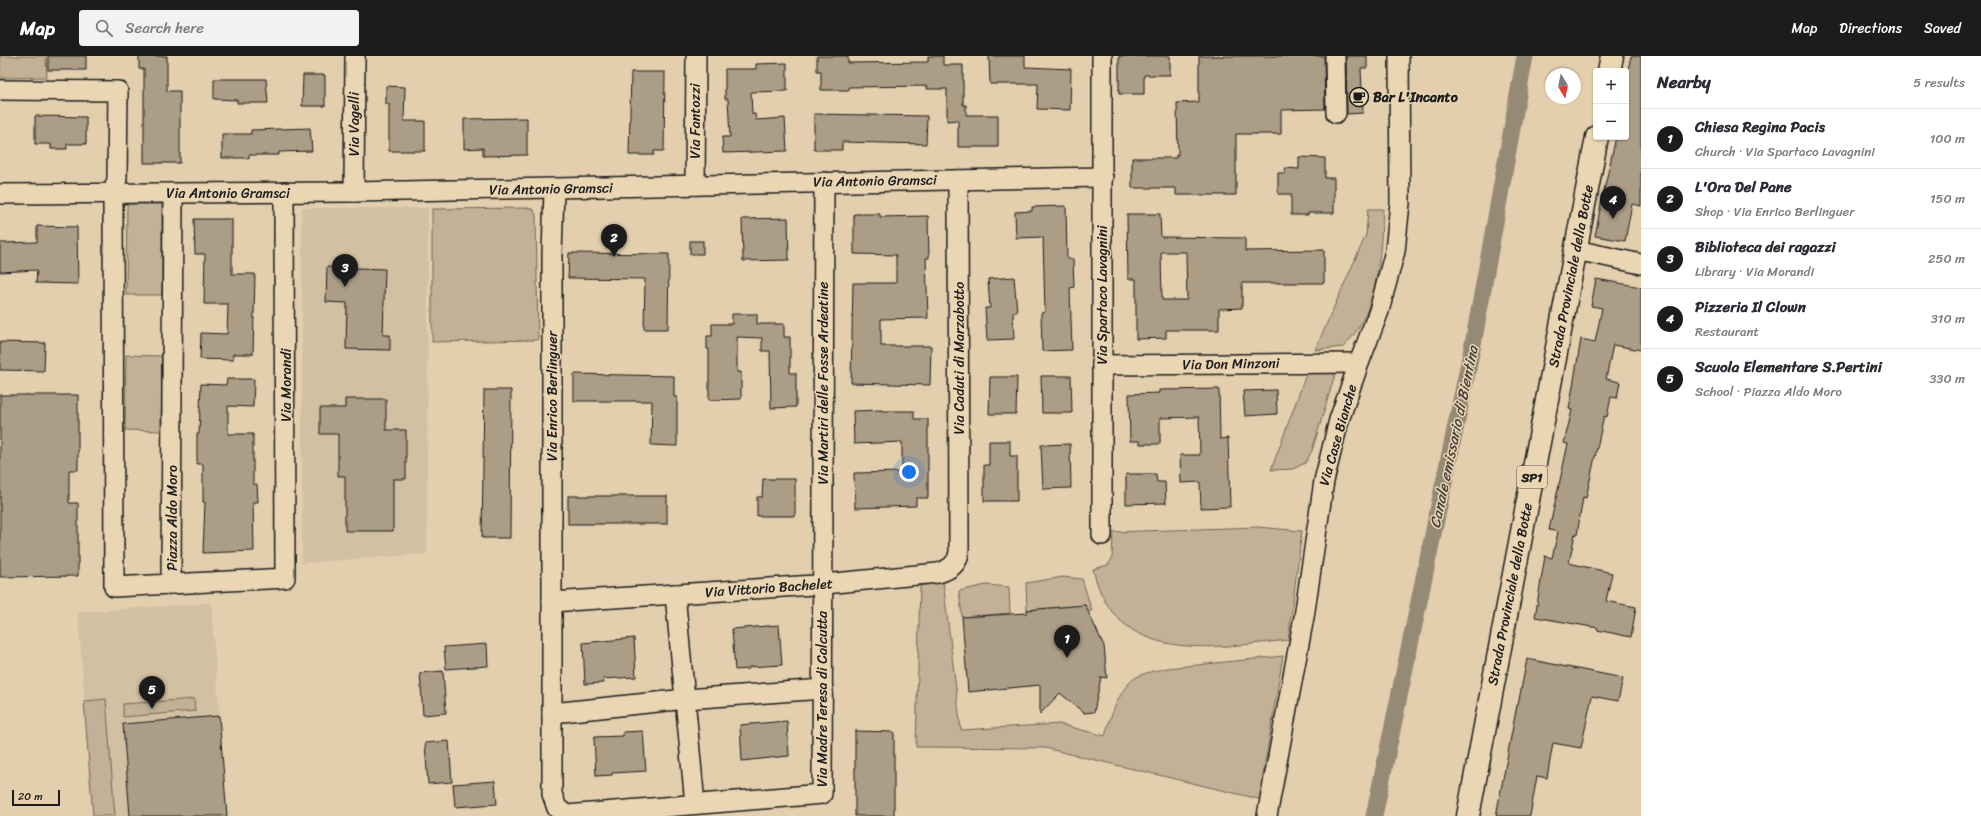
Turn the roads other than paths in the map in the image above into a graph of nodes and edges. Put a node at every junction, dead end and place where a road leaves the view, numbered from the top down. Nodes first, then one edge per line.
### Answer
1 (355, 56) edge
2 (696, 56) edge
3 (1102, 56) edge
4 (1335, 56) edge
5 (1399, 56) edge
6 (1612, 56) edge
7 (1610, 68) edge
8 (0, 90) edge
9 (1336, 113) dead end
10 (1596, 140) edge
11 (1103, 177) junction
12 (958, 180) junction
13 (824, 182) junction
14 (695, 185) junction
15 (554, 189) junction
16 (284, 192) junction
17 (354, 192) junction
18 (113, 193) junction
19 (173, 193) junction
20 (0, 194) edge
21 (1576, 250) junction
22 (1641, 264) edge
23 (1359, 363) junction
24 (1102, 365) junction
25 (1102, 535) dead end
26 (959, 537) joint
27 (171, 584) junction
28 (823, 584) junction
29 (675, 594) junction
30 (552, 602) junction
31 (823, 689) junction
32 (686, 699) junction
33 (552, 713) junction
34 (695, 804) junction
35 (1267, 816) edge
36 (1468, 816) edge

1 - 17 street, Via Vagelli
2 - 14 street, Via Fantozzi
3 - 11 street, Via Spartaco Lavagnini
4 - 9 street
5 - 23 street, Via Case Bianche
6 - 7 main road
8 - 18 street
10 - 21 main road, Strada Provinciale della Botte / SP1
11 - 12 street, Via Antonio Gramsci
11 - 24 street, Via Spartaco Lavagnini
12 - 13 street, Via Antonio Gramsci
12 - 26 street, Via Caduti di Marzabotto
13 - 14 street, Via Antonio Gramsci
13 - 28 street, Via Martiri delle Fosse Ardeatine
14 - 15 street, Via Antonio Gramsci
15 - 17 street, Via Antonio Gramsci
15 - 30 street, Via Enrico Berlinguer
16 - 17 street, Via Antonio Gramsci
16 - 19 street, Via Antonio Gramsci
16 - 27 street, Via Morandi
18 - 19 street, Via Antonio Gramsci
18 - 20 street, Via Antonio Gramsci
18 - 27 street, Piazza Aldo Moro
19 - 27 street, Piazza Aldo Moro
21 - 22 street
21 - 36 main road, Strada Provinciale della Botte / SP1
23 - 24 street, Via Don Minzoni
23 - 35 street, Via Case Bianche
24 - 25 street, Via Spartaco Lavagnini
26 - 28 street, Via Vittorio Bachelet
28 - 29 street, Via Vittorio Bachelet
28 - 31 street, Via Madre Teresa di Calcutta
29 - 30 street, Via Vittorio Bachelet
29 - 32 street
30 - 33 street, Via Madre Teresa di Calcutta
31 - 32 street
31 - 34 street, Via Madre Teresa di Calcutta
32 - 33 street
32 - 34 street
33 - 34 street, Via Madre Teresa di Calcutta

